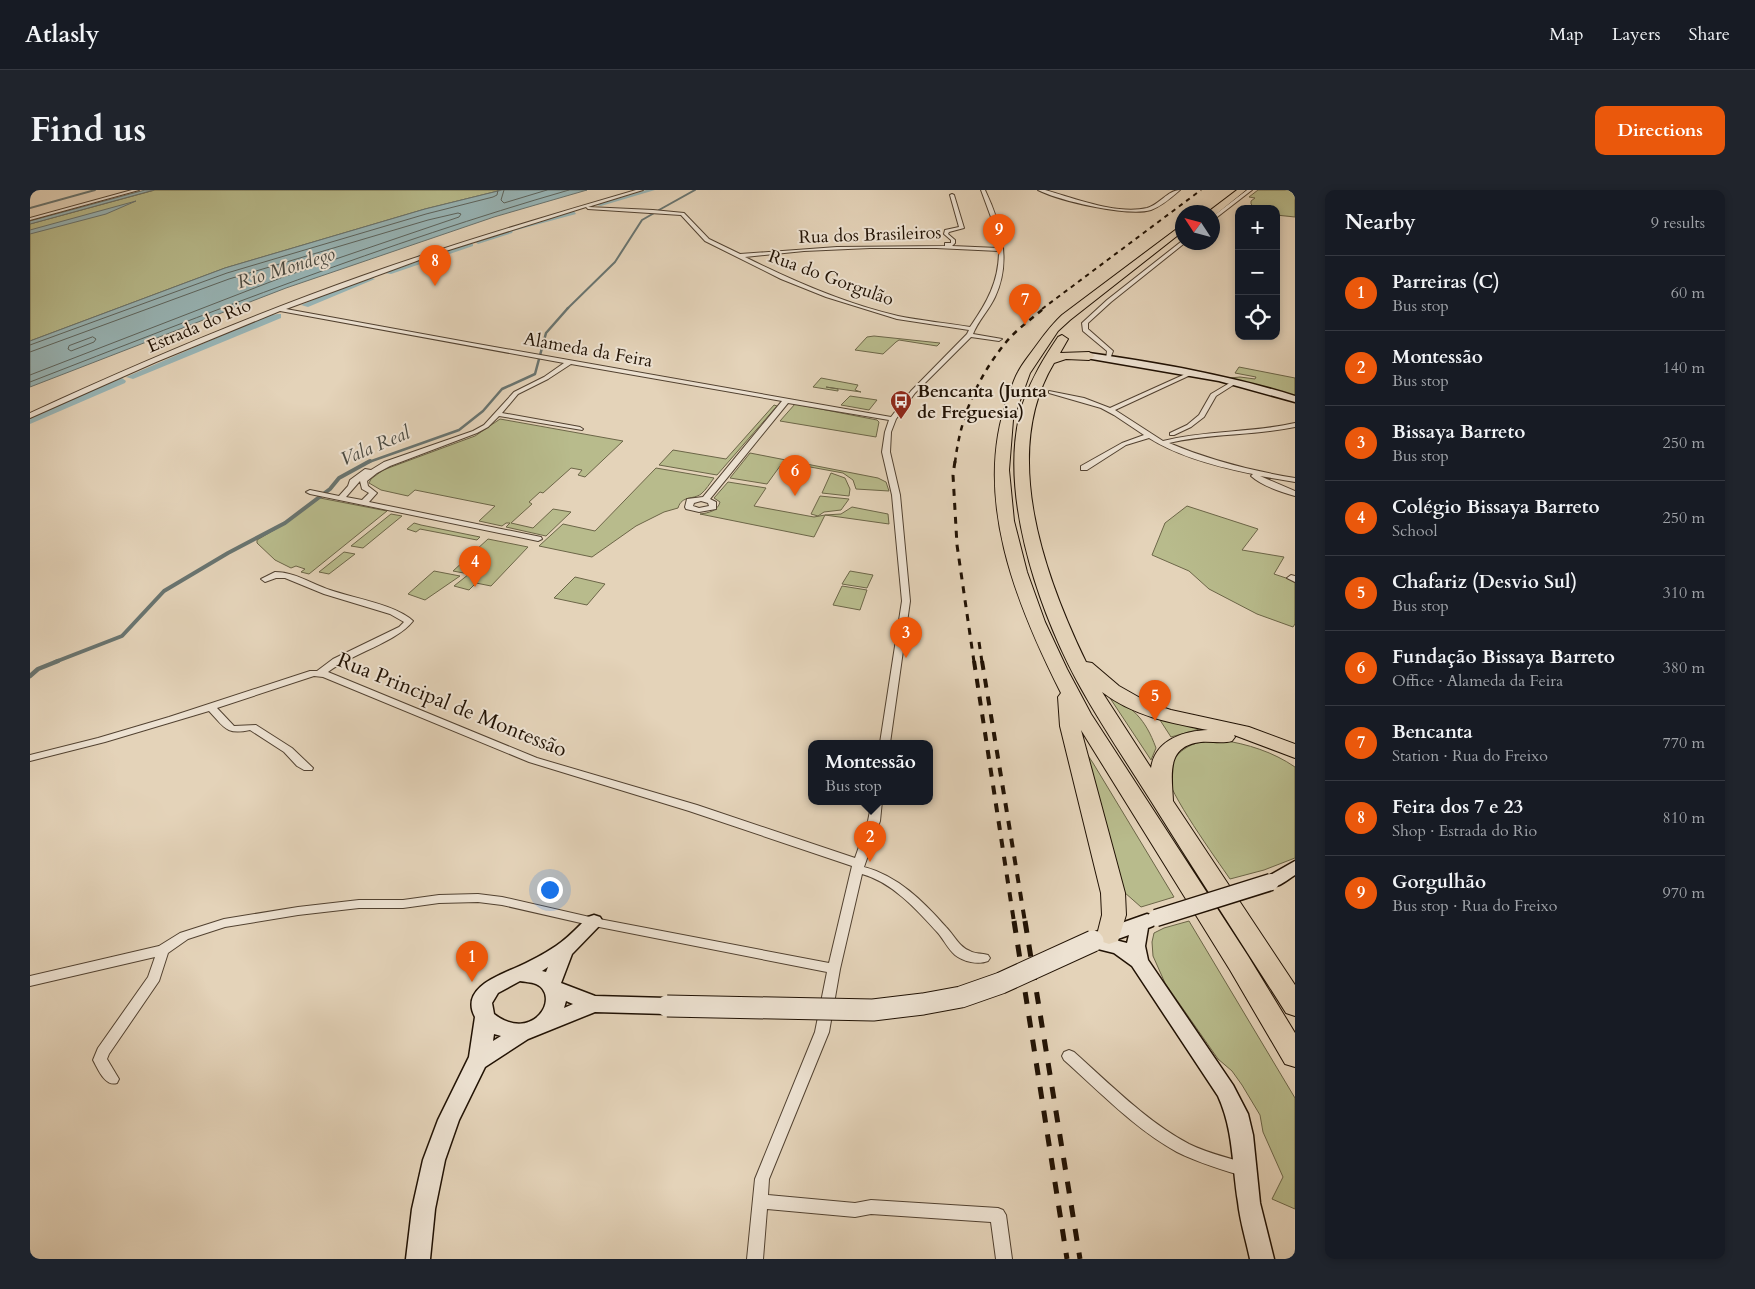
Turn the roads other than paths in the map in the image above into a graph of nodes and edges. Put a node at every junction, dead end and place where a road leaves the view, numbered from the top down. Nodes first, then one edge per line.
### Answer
1 (137, 190) edge
2 (641, 190) edge
3 (983, 190) edge
4 (1040, 190) edge
5 (1178, 190) edge
6 (1232, 190) edge
7 (1242, 190) edge
8 (1250, 190) edge
9 (952, 195) dead end
10 (1212, 205) edge
11 (1220, 207) edge
12 (578, 208) junction
13 (1220, 214) edge
14 (30, 219) edge
15 (1175, 233) edge
16 (1175, 241) edge
17 (947, 245) junction
18 (1175, 249) edge
19 (1002, 250) junction
20 (739, 256) junction
21 (278, 309) junction
22 (971, 332) junction
23 (999, 339) dead end
24 (1060, 341) junction
25 (1089, 356) junction
26 (1108, 358) junction
27 (1047, 361) junction
28 (567, 362) junction
29 (1194, 372) junction
30 (1235, 382) junction
31 (1051, 392) dead end
32 (1295, 399) edge
33 (787, 400) junction
34 (1110, 410) junction
35 (498, 414) junction
36 (30, 416) edge
37 (893, 418) junction
38 (1295, 425) edge
39 (580, 428) dead end
40 (1155, 439) junction
41 (1084, 468) dead end
42 (1251, 472) junction
43 (1295, 480) edge
44 (365, 487) junction
45 (349, 490) junction
46 (310, 492) dead end
47 (1295, 494) edge
48 (341, 498) junction
49 (706, 499) dead end
50 (365, 502) junction
51 (538, 539) dead end
52 (265, 579) dead end
53 (1075, 657) junction
54 (320, 673) junction
55 (1067, 690) junction
56 (211, 707) junction
57 (885, 740) edge
58 (1295, 752) edge
59 (30, 758) edge
60 (1295, 762) edge
61 (308, 768) dead end
62 (1162, 801) junction
63 (876, 805) edge
64 (858, 867) junction
65 (1295, 867) edge
66 (1295, 879) edge
67 (1271, 882) junction
68 (1148, 921) junction
69 (594, 922) junction
70 (1101, 938) junction
71 (163, 950) junction
72 (564, 950) junction
73 (1137, 953) junction
74 (984, 958) dead end
75 (834, 970) junction
76 (520, 974) junction
77 (30, 981) edge
78 (552, 986) junction
79 (594, 1004) junction
80 (1295, 1006) edge
81 (485, 1017) junction
82 (543, 1024) junction
83 (523, 1032) junction
84 (1069, 1056) dead end
85 (1295, 1056) edge
86 (478, 1061) junction
87 (112, 1079) dead end
88 (1246, 1170) junction
89 (760, 1201) junction
90 (418, 1259) edge
91 (755, 1259) edge
92 (1004, 1259) edge
93 (1262, 1259) edge

1 - 14 street
2 - 12 street, Estrada do Rio
3 - 19 street
4 - 5 street
6 - 10 highway
7 - 11 highway
8 - 13 street
9 - 17 street
12 - 20 street, Rua do Gorgulão
12 - 21 street, Estrada do Rio
15 - 55 highway
16 - 24 highway
17 - 19 street, Rua dos Brasileiros
17 - 20 street, Rua dos Brasileiros
18 - 26 street
19 - 22 street
20 - 22 street, Rua do Gorgulão
21 - 28 street, Alameda da Feira
21 - 36 street, Estrada do Rio
22 - 23 street, Rua do Gorgulão
22 - 37 street
24 - 25 highway
24 - 27 highway
25 - 26 street
25 - 27 highway
26 - 29 street
27 - 53 highway
28 - 33 street, Alameda da Feira
28 - 35 street
28 - 45 street
29 - 30 street
29 - 34 street
30 - 32 street
30 - 40 street
31 - 34 street
33 - 37 street, Alameda da Feira
33 - 49 street
34 - 40 street
35 - 39 street
35 - 44 street
37 - 57 street
38 - 40 street
40 - 41 street
40 - 42 street
42 - 43 street
42 - 47 street
44 - 45 street
44 - 50 street
45 - 48 street
46 - 48 street
48 - 50 street
50 - 51 street
52 - 54 street
53 - 58 highway
53 - 62 highway
54 - 56 street, Rua Principal de Montessão
54 - 64 street, Rua Principal de Montessão
55 - 70 highway
55 - 85 highway
56 - 59 street, Rua Principal de Montessão
56 - 61 street
60 - 62 highway
62 - 80 highway
63 - 64 street
64 - 74 street, Rua Principal de Montessão
64 - 75 street
65 - 67 street
66 - 67 street
67 - 68 street, bridge
68 - 70 street
68 - 73 street
69 - 71 street
69 - 72 street
69 - 75 street
70 - 73 street
70 - 79 street, bridge
71 - 77 street
71 - 87 street
72 - 76 street
72 - 78 street
73 - 88 street
75 - 89 street
76 - 78 street
76 - 81 street
78 - 79 street
78 - 82 street
79 - 82 street
81 - 83 street
81 - 86 street
82 - 83 street
83 - 86 street
84 - 88 street
86 - 90 street
88 - 93 street
89 - 91 street
89 - 92 street

